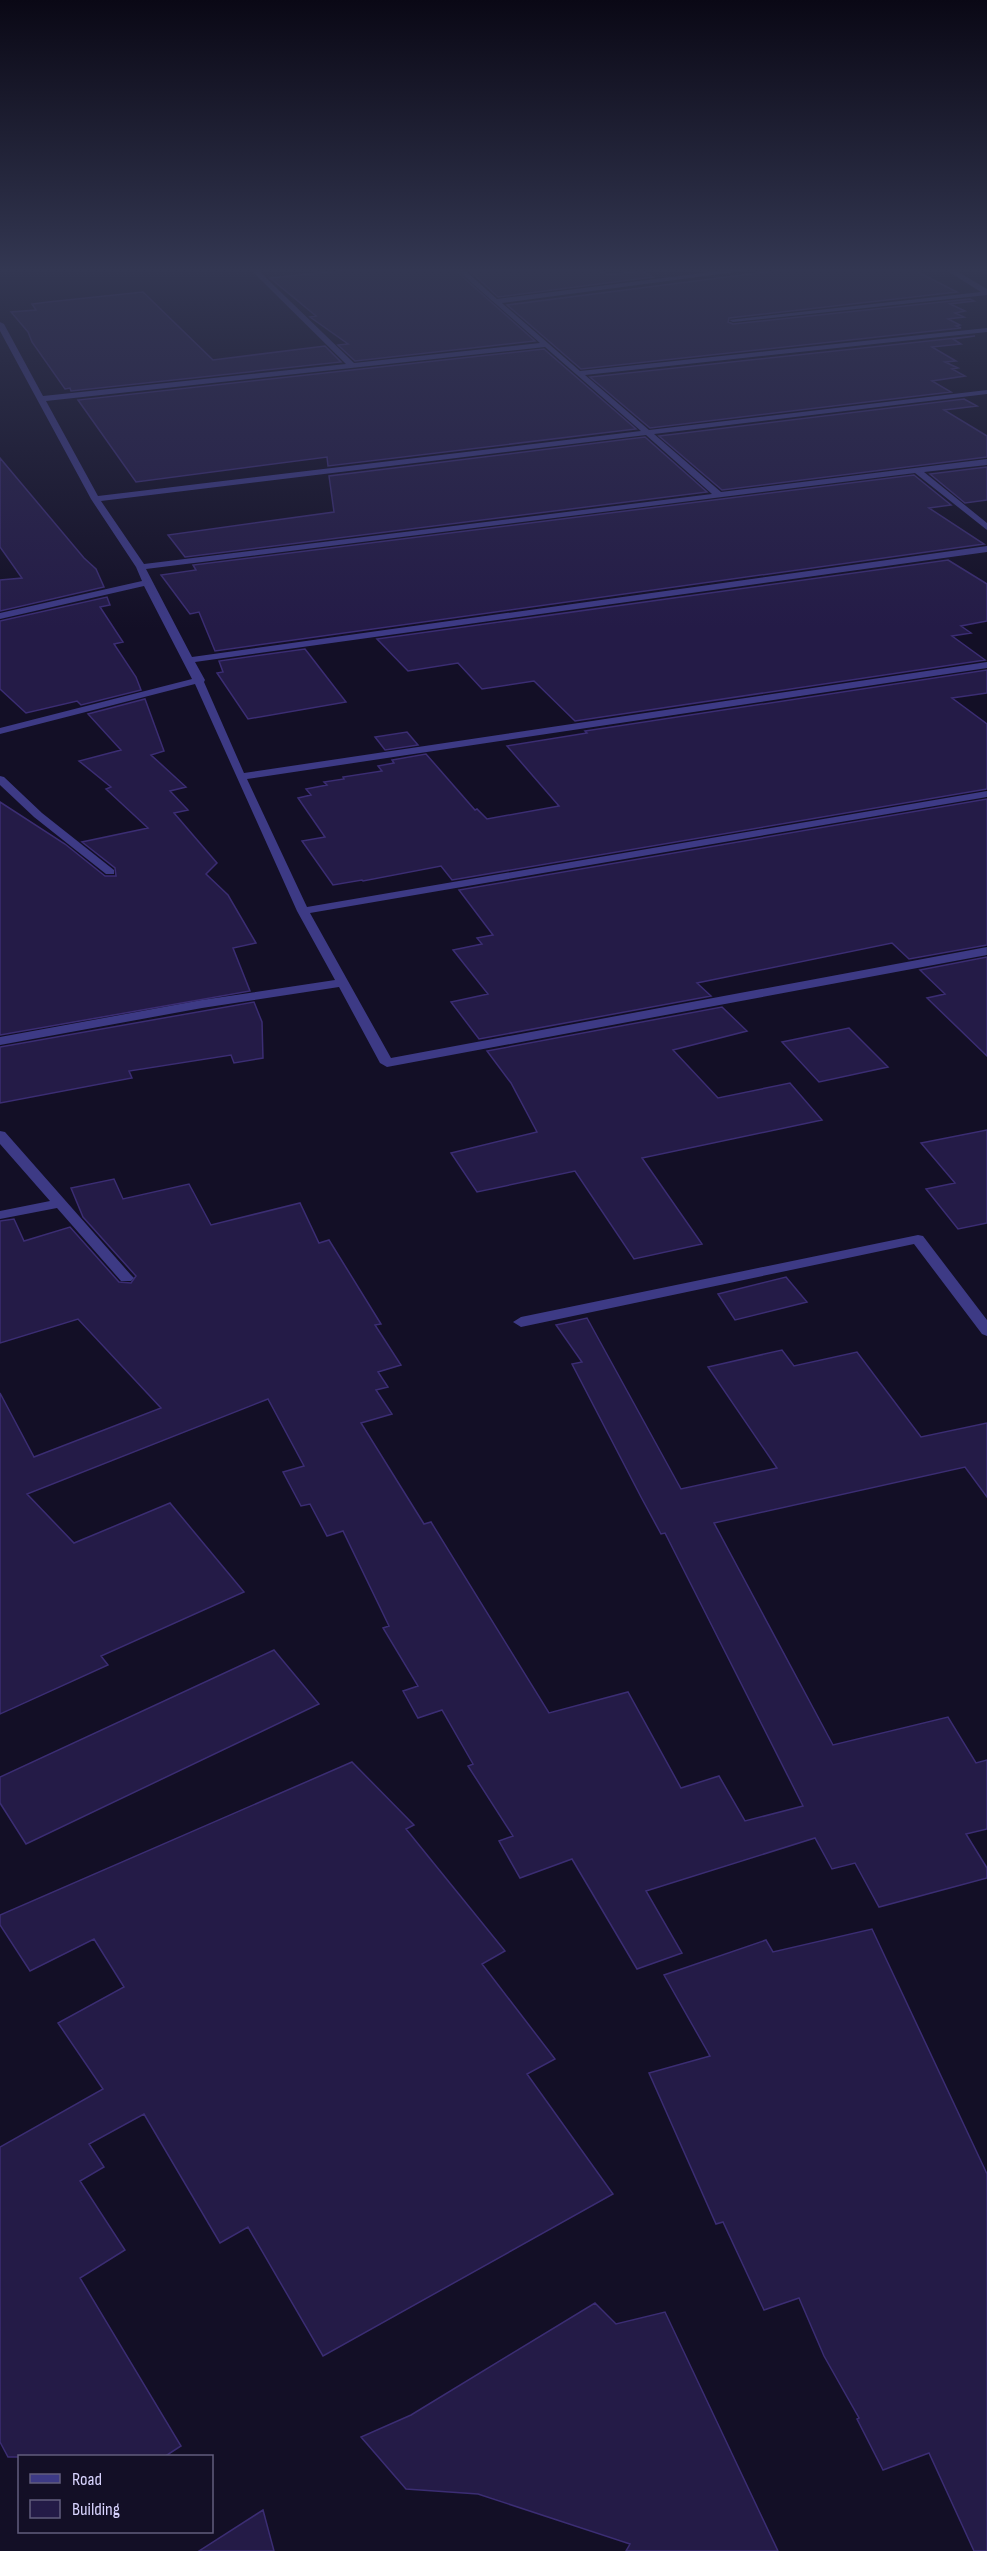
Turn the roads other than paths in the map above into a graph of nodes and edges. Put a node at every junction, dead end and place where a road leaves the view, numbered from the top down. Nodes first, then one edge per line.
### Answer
1 (35, 389) edge
2 (134, 389) edge
3 (598, 389) edge
4 (987, 392) edge
5 (40, 399) junction
6 (649, 433) junction
7 (987, 462) edge
8 (917, 471) junction
9 (718, 494) junction
10 (95, 500) junction
11 (987, 528) edge
12 (987, 549) edge
13 (141, 567) junction
14 (147, 583) junction
15 (0, 616) edge
16 (189, 660) junction
17 (987, 665) edge
18 (200, 680) junction
19 (0, 730) edge
20 (240, 777) junction
21 (0, 779) edge
22 (987, 794) edge
23 (110, 872) dead end
24 (303, 911) junction
25 (987, 951) edge
26 (343, 983) junction
27 (0, 1041) edge
28 (0, 1135) edge
29 (60, 1203) junction
30 (0, 1215) edge
31 (126, 1278) dead end
32 (521, 1322) dead end
33 (987, 1331) edge

1 - 5 street
2 - 5 street
3 - 6 street
4 - 6 street
5 - 10 street
6 - 9 street
6 - 10 street
7 - 8 street
8 - 9 street
8 - 11 street
9 - 13 street
10 - 13 street
12 - 16 street
13 - 14 street
14 - 15 street
14 - 16 street
16 - 18 street
17 - 20 street
18 - 19 street
18 - 20 street
20 - 24 street
21 - 23 street
22 - 24 street
24 - 26 street
25 - 26 street
26 - 27 street
28 - 29 street
29 - 30 street
29 - 31 street
32 - 33 street

